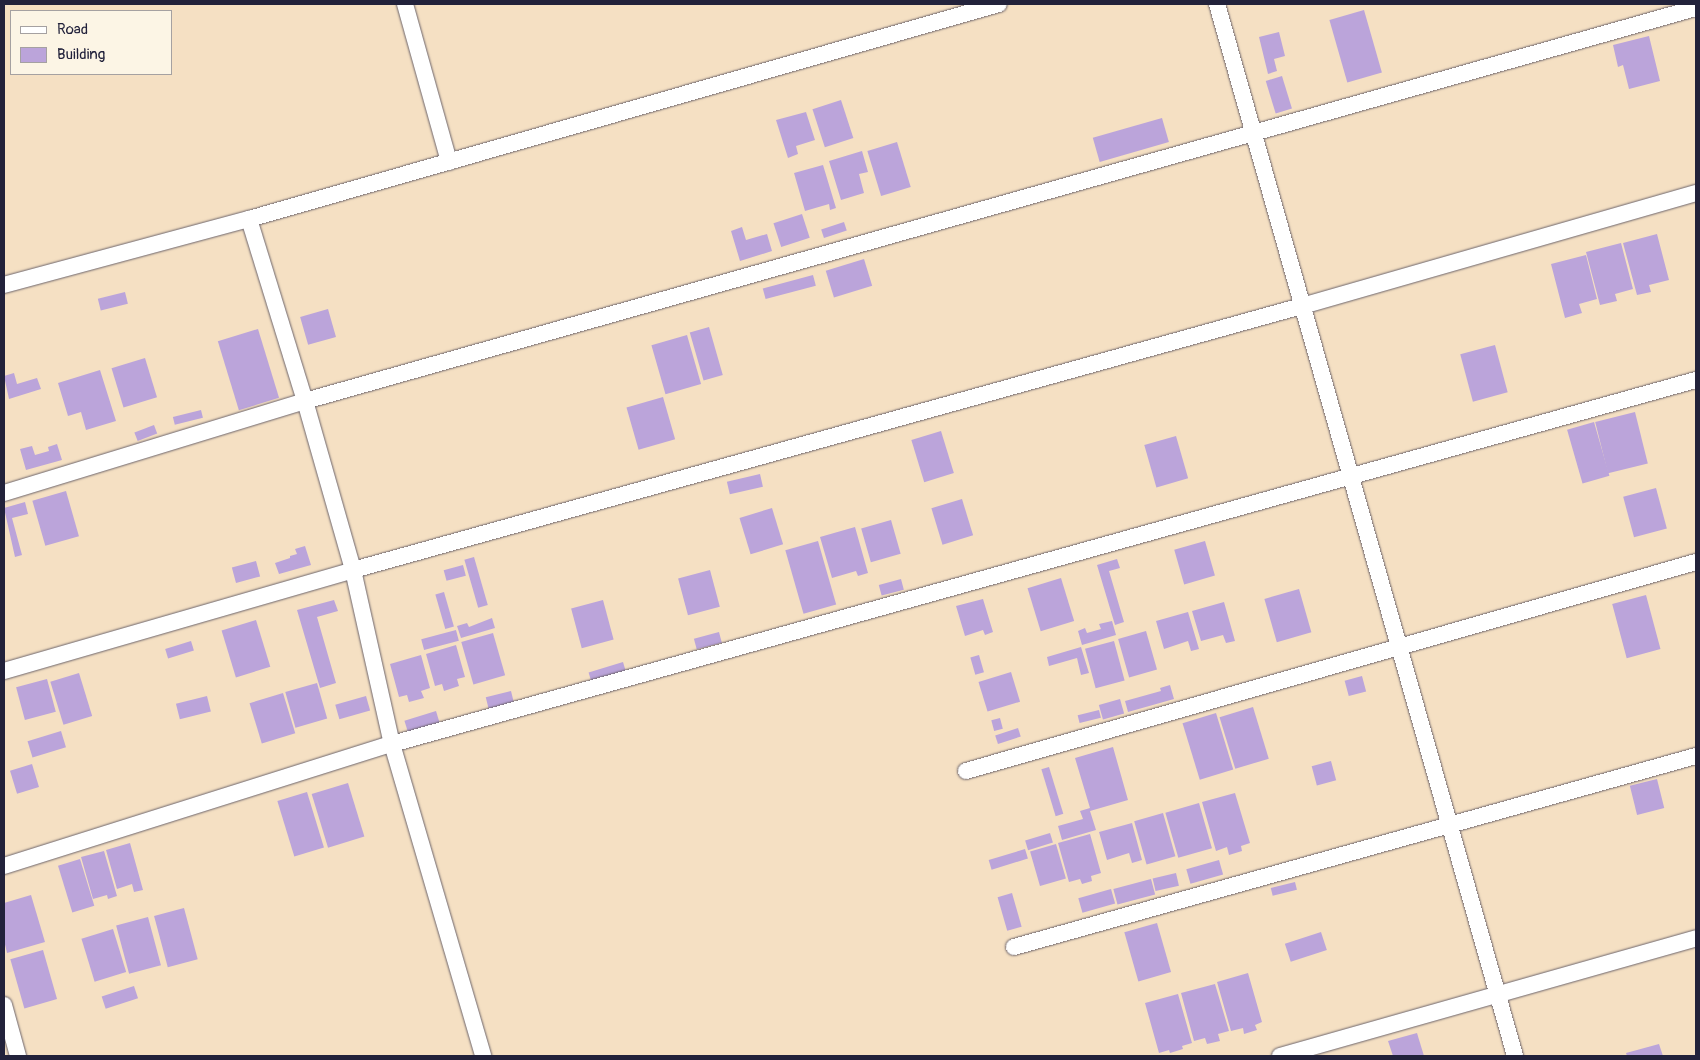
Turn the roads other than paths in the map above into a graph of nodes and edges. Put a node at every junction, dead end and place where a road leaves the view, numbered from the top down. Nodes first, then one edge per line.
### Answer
1 (405, 4) edge
2 (999, 4) edge
3 (1217, 4) edge
4 (1696, 8) edge
5 (1253, 131) junction
6 (448, 162) junction
7 (1696, 193) edge
8 (249, 219) junction
9 (4, 285) edge
10 (1302, 306) junction
11 (1696, 380) edge
12 (305, 401) junction
13 (1351, 478) junction
14 (4, 493) edge
15 (1696, 562) edge
16 (353, 570) junction
17 (1399, 647) junction
18 (4, 671) edge
19 (392, 744) junction
20 (1696, 756) edge
21 (966, 771) dead end
22 (1449, 825) junction
23 (4, 866) edge
24 (1696, 938) edge
25 (1014, 947) dead end
26 (1497, 995) junction
27 (4, 1005) edge
28 (18, 1056) edge
29 (483, 1056) edge
30 (1280, 1056) edge
31 (1515, 1056) edge

1 - 6 street
2 - 6 street
3 - 5 street
4 - 5 street
5 - 10 street
5 - 12 street
6 - 8 street
7 - 10 street
8 - 9 street
8 - 12 street
10 - 13 street
10 - 16 street
11 - 13 street
12 - 14 street
12 - 16 street
13 - 17 street
13 - 19 street
15 - 17 street
16 - 18 street
16 - 19 street
17 - 21 street
17 - 22 street
19 - 23 street
19 - 29 street
20 - 22 street
22 - 25 street
22 - 26 street
24 - 26 street
26 - 30 street
26 - 31 street
27 - 28 street

